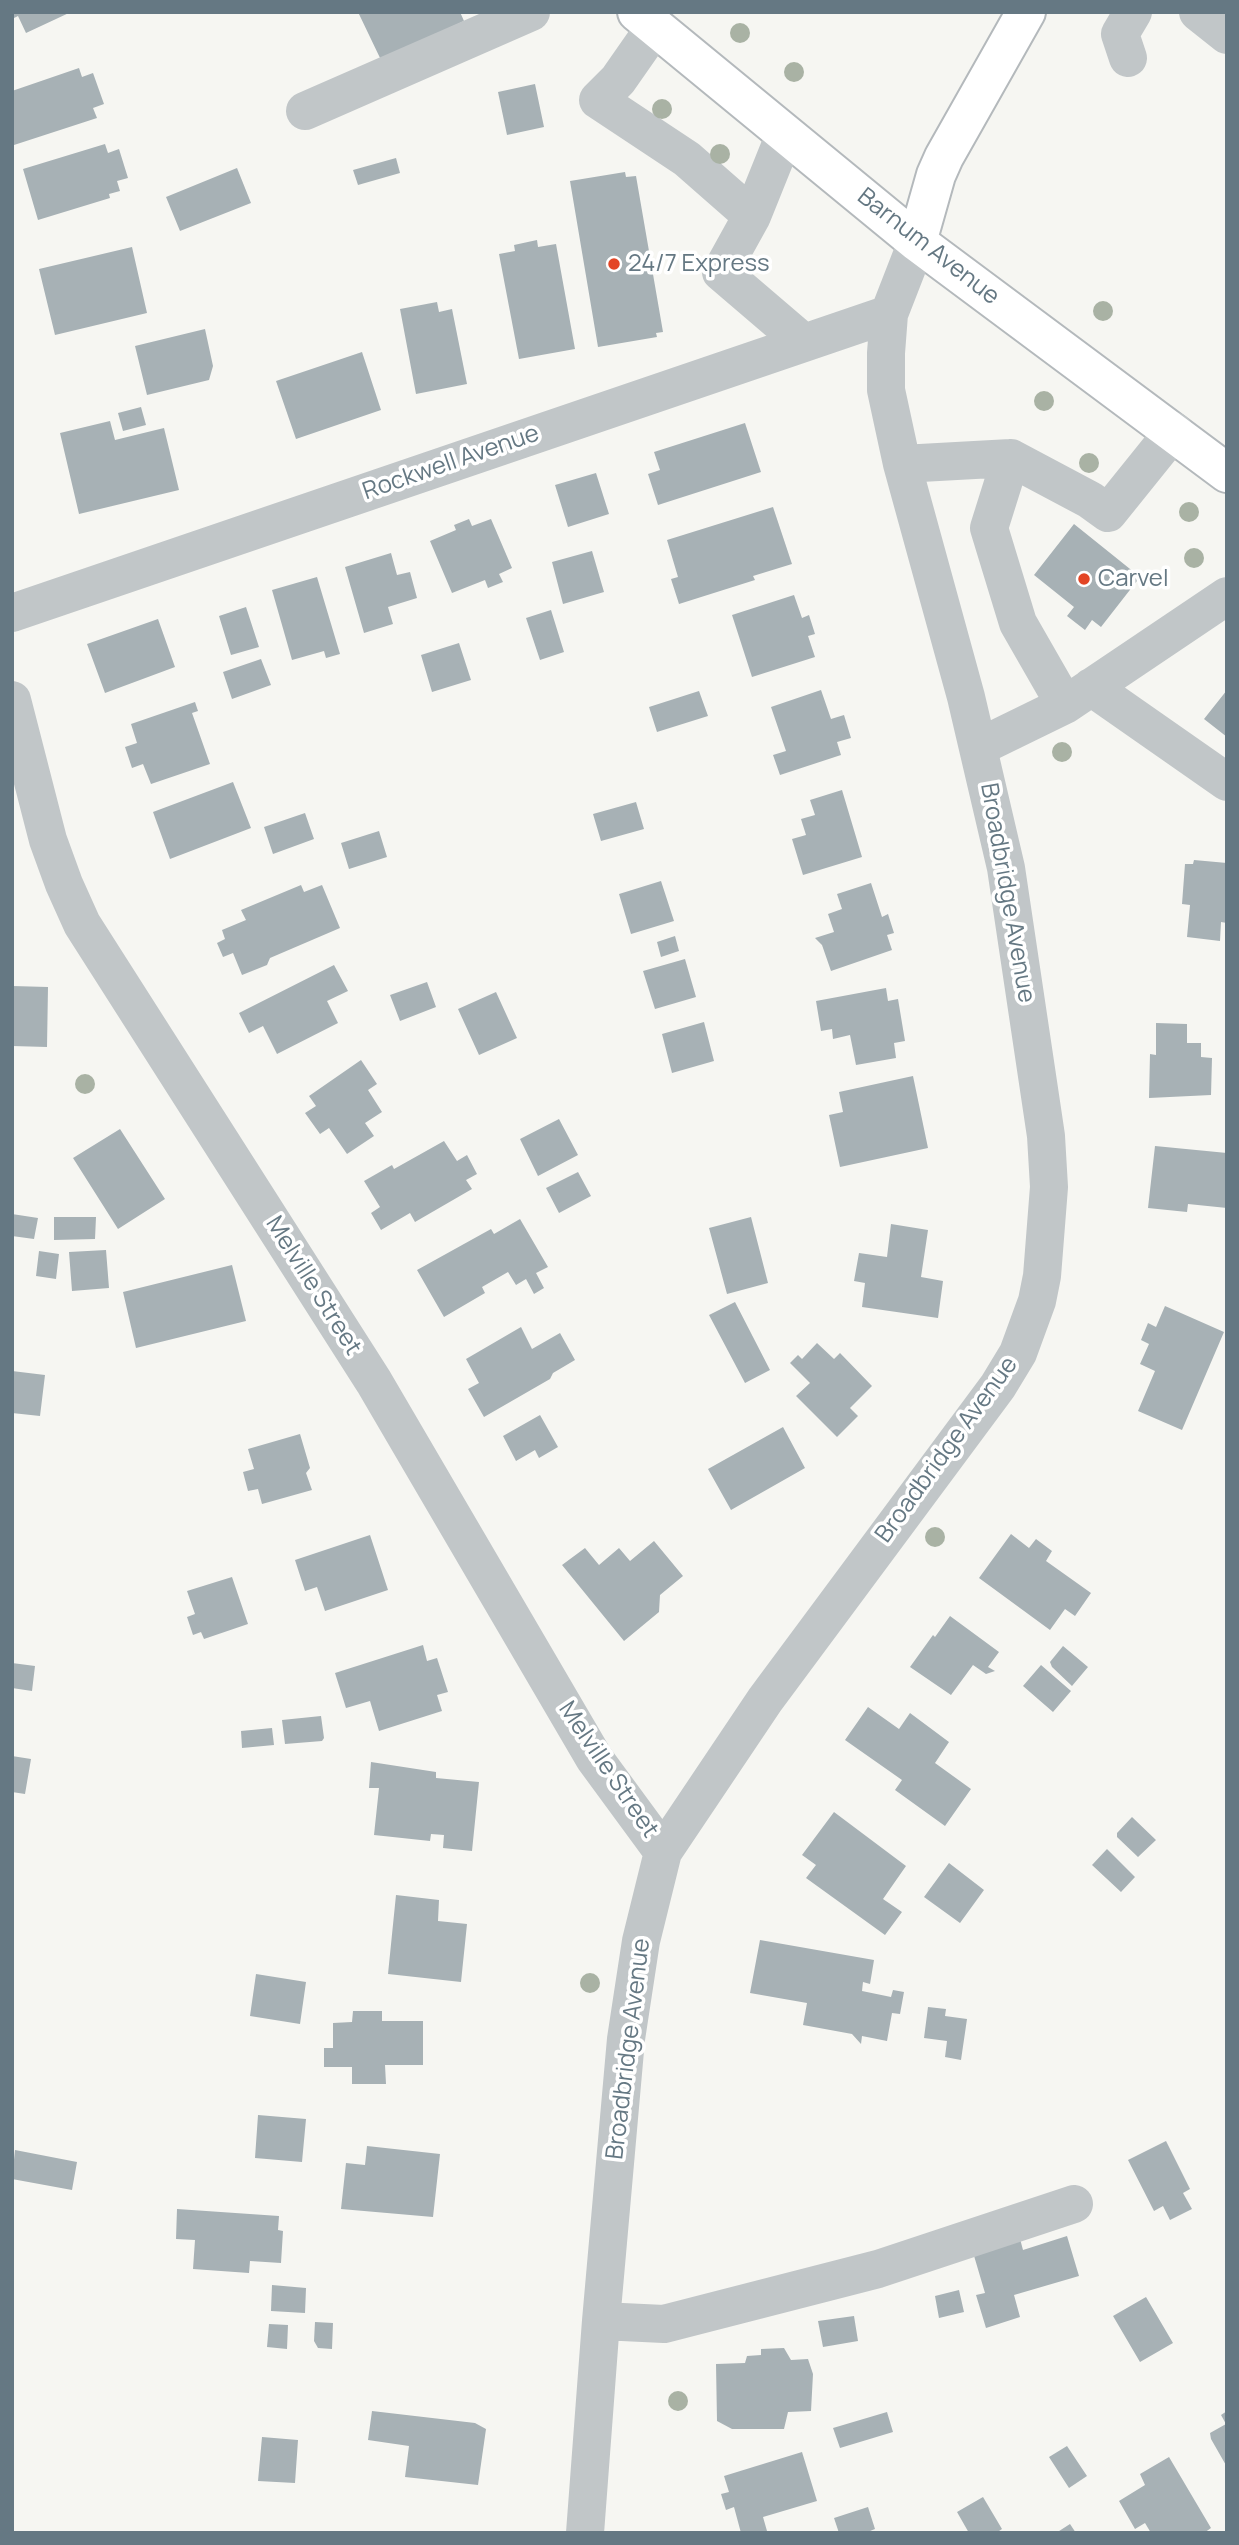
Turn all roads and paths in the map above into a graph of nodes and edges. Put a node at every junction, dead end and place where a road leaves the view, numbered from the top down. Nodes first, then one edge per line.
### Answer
1 (531, 12) edge
2 (1026, 12) edge
3 (1133, 12) edge
4 (1198, 12) edge
5 (646, 20) edge
6 (1227, 35) edge
7 (1128, 58) dead end
8 (304, 111) dead end
9 (785, 134) junction
10 (752, 216) junction
11 (917, 242) junction
12 (889, 314) junction
13 (804, 343) junction
14 (1174, 431) junction
15 (1012, 458) junction
16 (902, 464) junction
17 (1227, 473) edge
18 (1227, 596) edge
19 (12, 612) edge
20 (1078, 696) junction
21 (12, 700) edge
22 (979, 747) junction
23 (1227, 782) edge
24 (663, 1852) junction
25 (1074, 2204) dead end
26 (601, 2321) junction
27 (585, 2533) edge

1 - 8 street
2 - 11 main road, Broadbridge Avenue
3 - 7 street
4 - 6 street
5 - 9 main road, Barnum Avenue
5 - 10 street
9 - 10 street
9 - 11 main road, Barnum Avenue
10 - 13 street
11 - 12 street, Broadbridge Avenue
11 - 14 main road, Barnum Avenue
12 - 13 street, Rockwell Avenue
12 - 16 street, Broadbridge Avenue
13 - 19 street, Rockwell Avenue
14 - 15 street
14 - 17 main road, Barnum Avenue
15 - 16 street
15 - 20 street
16 - 22 street, Broadbridge Avenue
18 - 20 street
20 - 22 street
20 - 23 street
21 - 24 street, Melville Street
22 - 24 street, Broadbridge Avenue
24 - 26 street, Broadbridge Avenue
25 - 26 street
26 - 27 street, Broadbridge Avenue

